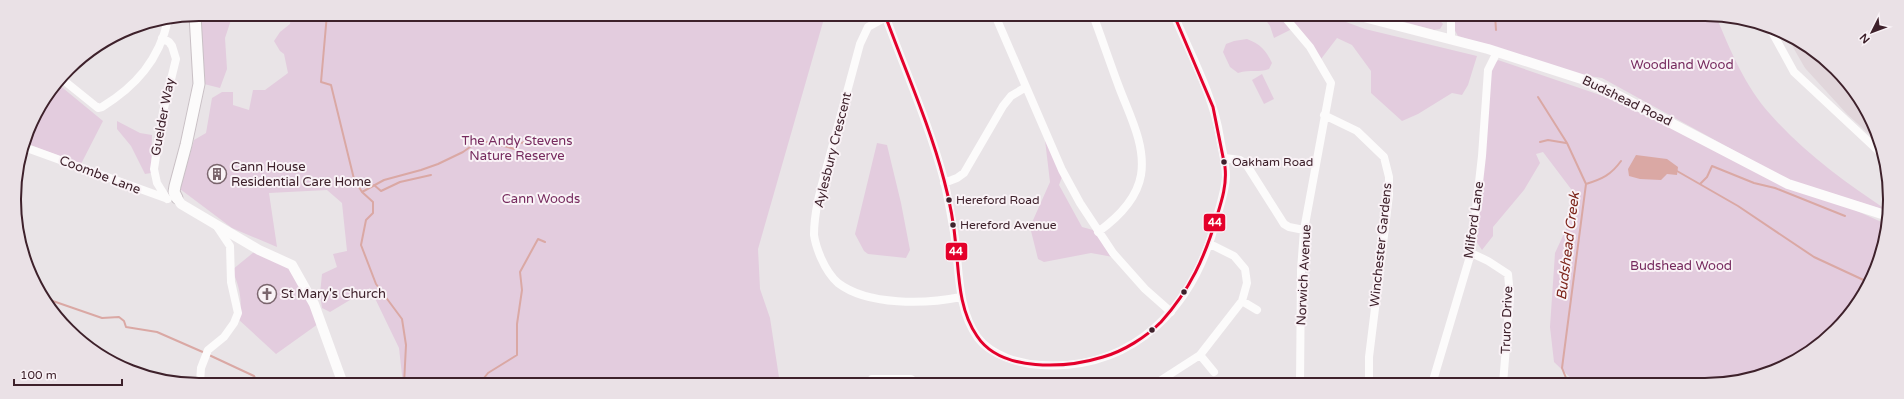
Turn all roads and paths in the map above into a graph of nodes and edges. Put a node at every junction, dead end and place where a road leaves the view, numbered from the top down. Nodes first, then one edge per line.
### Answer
1 (195, 21) edge
2 (878, 21) edge
3 (888, 21) edge
4 (998, 21) edge
5 (1095, 21) edge
6 (1177, 21) edge
7 (1288, 21) edge
8 (1379, 21) edge
9 (1451, 21) edge
10 (167, 24) edge
11 (1773, 35) edge
12 (162, 38) junction
13 (1451, 40) junction
14 (1497, 52) junction
15 (66, 81) edge
16 (1026, 88) junction
17 (1324, 115) junction
18 (28, 148) edge
19 (1876, 148) edge
20 (1225, 158) junction
21 (944, 183) junction
22 (172, 198) junction
23 (1882, 214) edge
24 (214, 222) junction
25 (1304, 230) junction
26 (1098, 232) junction
27 (1210, 244) junction
28 (1471, 253) junction
29 (962, 297) junction
30 (1242, 301) junction
31 (1257, 310) dead end
32 (1171, 312) junction
33 (1200, 354) junction
34 (1214, 372) dead end
35 (201, 378) edge
36 (341, 378) edge
37 (1164, 378) edge
38 (1300, 378) edge
39 (1369, 378) edge
40 (1434, 378) edge
41 (1503, 378) edge

1 - 22 main road
2 - 29 street, Aylesbury Crescent
3 - 21 street
4 - 16 street
5 - 26 street
6 - 20 street
7 - 17 street, Norwich Avenue
8 - 13 street, Budshead Road
9 - 13 street
10 - 12 street, Guelder Way
11 - 19 street
12 - 15 street, Guelder Way
12 - 22 street, Guelder Way
13 - 14 street, Budshead Road
14 - 23 street, Budshead Road
14 - 28 street, Milford Lane
16 - 21 street
16 - 26 street
17 - 25 street, Norwich Avenue
17 - 39 street, Winchester Gardens
18 - 22 street, Coombe Lane
20 - 25 street
20 - 27 street
21 - 29 street
22 - 24 street
24 - 35 street
24 - 36 street
25 - 38 street, Norwich Avenue
26 - 32 street
27 - 30 street
27 - 32 street
28 - 40 street, Milford Lane
28 - 41 street, Truro Drive
29 - 32 street
30 - 31 street
30 - 33 street
33 - 34 street
33 - 37 street

